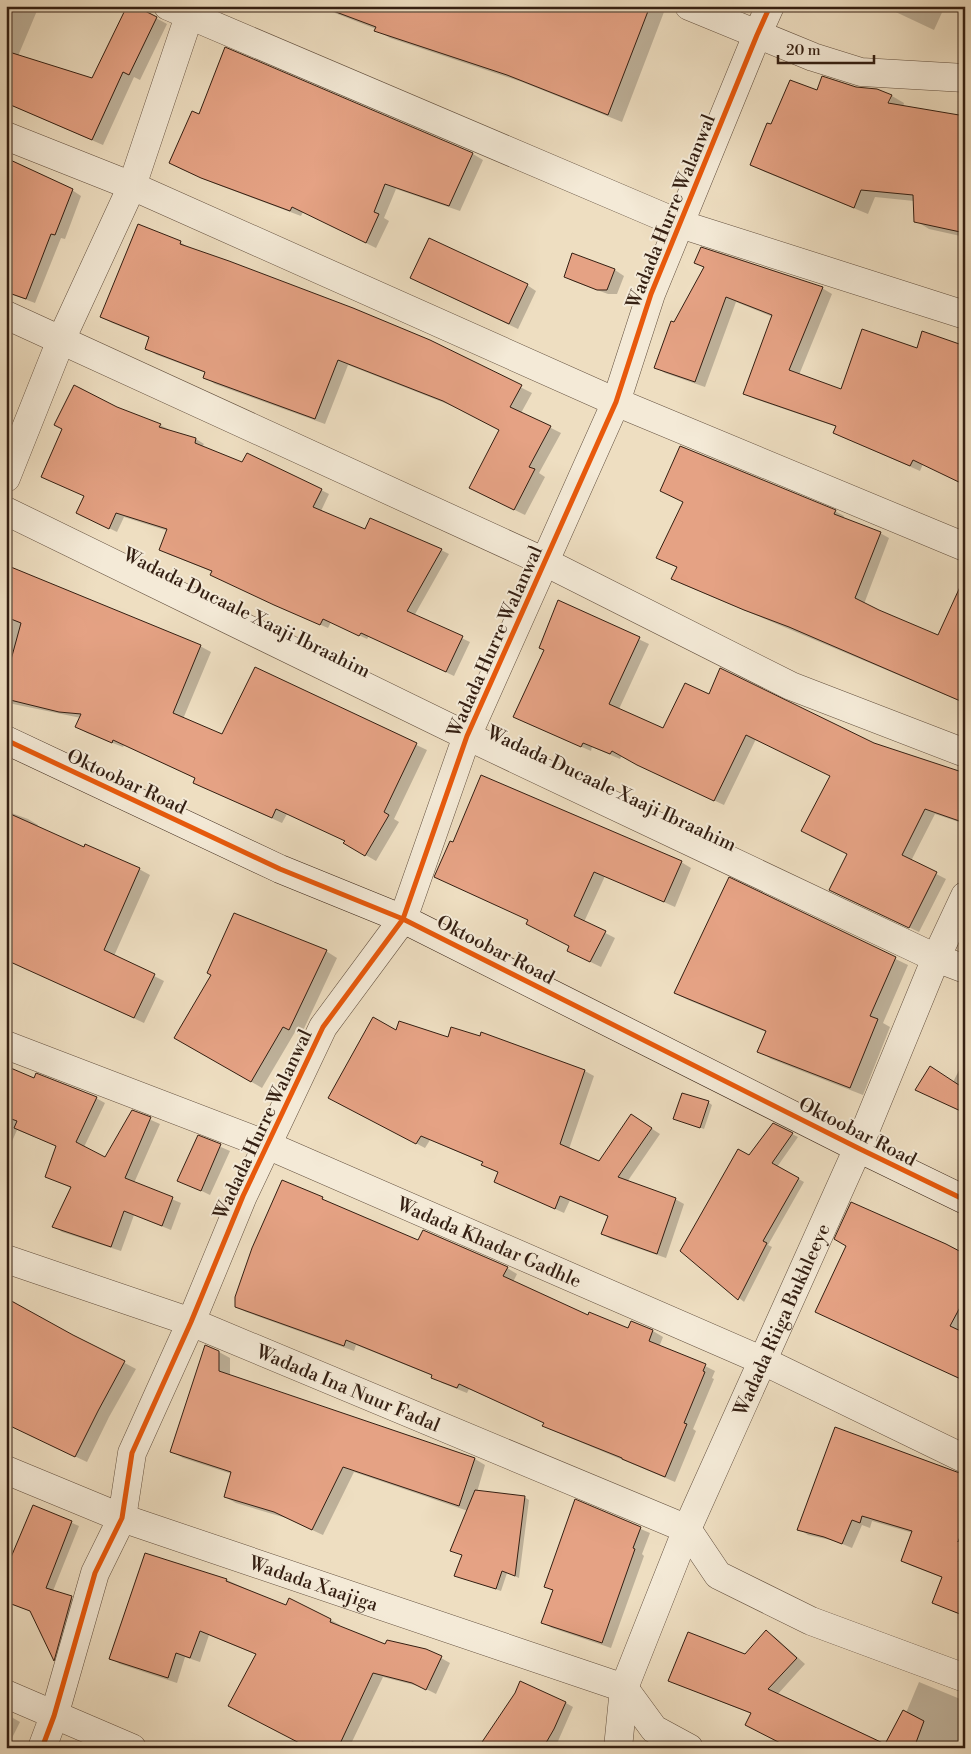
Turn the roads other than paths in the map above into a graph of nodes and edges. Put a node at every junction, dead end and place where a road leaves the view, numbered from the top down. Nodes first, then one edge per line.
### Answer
1 (689, 6) edge
2 (770, 6) edge
3 (184, 9) edge
4 (757, 35) junction
5 (965, 78) edge
6 (6, 136) edge
7 (132, 186) junction
8 (680, 224) junction
9 (6, 315) edge
10 (965, 315) edge
11 (61, 340) junction
12 (616, 402) junction
13 (6, 478) edge
14 (6, 511) edge
15 (965, 547) edge
16 (546, 562) junction
17 (467, 736) junction
18 (6, 740) edge
19 (965, 753) edge
20 (965, 896) edge
21 (403, 919) junction
22 (936, 958) junction
23 (965, 969) edge
24 (6, 1045) edge
25 (267, 1145) junction
26 (858, 1148) junction
27 (965, 1200) edge
28 (6, 1259) edge
29 (191, 1322) junction
30 (761, 1360) junction
31 (965, 1459) edge
32 (6, 1470) edge
33 (122, 1518) junction
34 (687, 1529) junction
35 (965, 1678) edge
36 (624, 1688) junction
37 (6, 1694) edge
38 (54, 1716) junction
39 (42, 1748) edge
40 (132, 1748) edge
41 (618, 1748) edge
42 (689, 1748) edge

1 - 4 street
2 - 4 street, Wadada Hurre Walanwal
3 - 7 street
3 - 8 street
4 - 5 street
4 - 8 street, Wadada Hurre Walanwal
6 - 7 street
7 - 11 street
7 - 12 street
8 - 10 street
8 - 12 street, Wadada Hurre Walanwal
9 - 11 street
11 - 13 street
11 - 16 street
12 - 15 street
12 - 16 street, Wadada Hurre Walanwal
14 - 17 street, Wadada Ducaale Xaaji Ibraahim
16 - 17 street, Wadada Hurre Walanwal
16 - 19 street
17 - 21 street, Wadada Hurre Walanwal
17 - 22 street, Wadada Ducaale Xaaji Ibraahim
18 - 21 street, Oktoobar Road
20 - 22 street, Wadada Riiga Bukhleeye
21 - 25 street, Wadada Hurre Walanwal
21 - 26 street, Oktoobar Road
22 - 23 street, Wadada Ducaale Xaaji Ibraahim
22 - 26 street, Wadada Riiga Bukhleeye
24 - 25 street, Wadada Khadar Gadhle
25 - 29 street, Wadada Hurre Walanwal
25 - 30 street, Wadada Khadar Gadhle
26 - 27 street, Oktoobar Road
26 - 30 street, Wadada Riiga Bukhleeye
28 - 29 street, Wadada Ina Nuur Fadal
29 - 33 street, Wadada Hurre Walanwal
29 - 34 street, Wadada Ina Nuur Fadal
30 - 31 street, Wadada Khadar Gadhle
30 - 34 street, Wadada Riiga Bukhleeye
32 - 33 street, Wadada Xaajiga
33 - 36 street, Wadada Xaajiga
33 - 38 street, Wadada Hurre Walanwal
34 - 35 street
34 - 36 street, Wadada Riiga Bukhleeye
36 - 41 street, Wadada Riiga Bukhleeye
36 - 42 street
37 - 38 street
38 - 39 street, Wadada Hurre Walanwal
38 - 40 street

